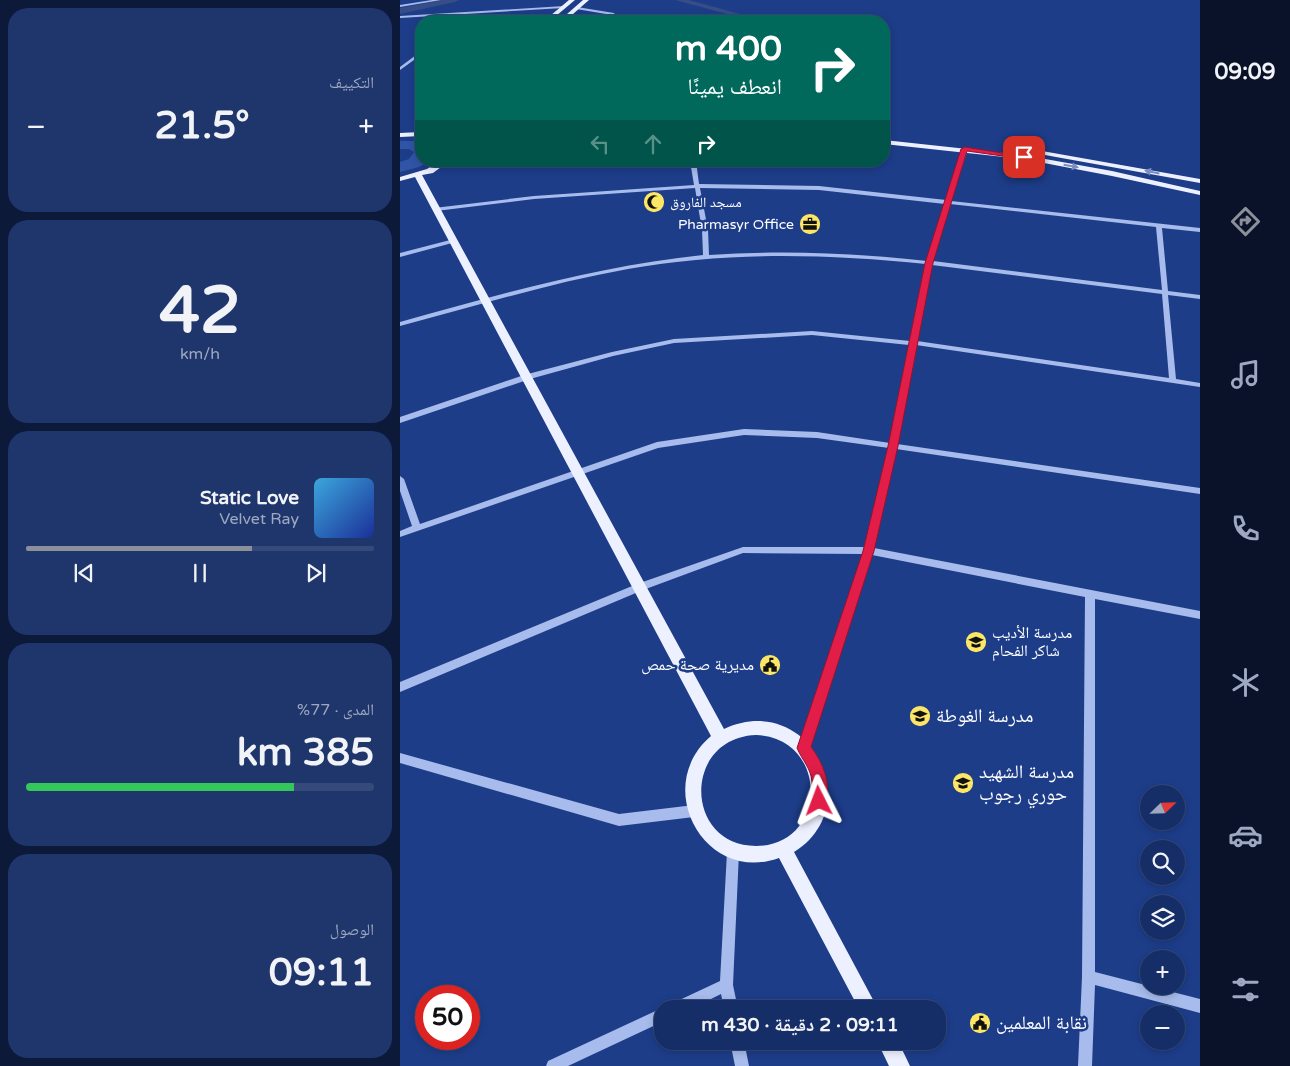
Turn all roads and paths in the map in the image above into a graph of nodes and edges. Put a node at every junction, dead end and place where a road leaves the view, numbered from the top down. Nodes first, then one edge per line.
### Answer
1 (438, 0) edge
2 (572, 0) edge
3 (586, 0) edge
4 (400, 6) edge
5 (563, 7) junction
6 (577, 8) junction
7 (480, 12) junction
8 (432, 15) edge
9 (476, 15) edge
10 (554, 15) edge
11 (569, 15) edge
12 (614, 15) edge
13 (415, 16) edge
14 (400, 17) edge
15 (415, 60) edge
16 (400, 70) edge
17 (415, 134) edge
18 (400, 135) edge
19 (890, 136) edge
20 (890, 143) edge
21 (965, 149) junction
22 (433, 167) edge
23 (694, 167) edge
24 (418, 175) junction
25 (400, 179) edge
26 (1200, 181) edge
27 (697, 186) junction
28 (1200, 193) edge
29 (949, 204) junction
30 (436, 209) junction
31 (1158, 225) junction
32 (1200, 230) edge
33 (454, 241) junction
34 (400, 254) edge
35 (706, 257) junction
36 (929, 263) junction
37 (1165, 292) junction
38 (1200, 297) edge
39 (485, 300) junction
40 (400, 324) edge
41 (914, 343) junction
42 (527, 377) junction
43 (1173, 381) junction
44 (1200, 385) edge
45 (400, 420) edge
46 (893, 446) junction
47 (577, 471) junction
48 (400, 479) edge
49 (1200, 491) edge
50 (417, 528) junction
51 (400, 534) edge
52 (868, 551) junction
53 (640, 586) junction
54 (1090, 594) junction
55 (1200, 615) edge
56 (400, 687) edge
57 (721, 739) junction
58 (804, 748) junction
59 (400, 758) edge
60 (694, 811) junction
61 (783, 848) junction
62 (733, 852) junction
63 (1089, 977) junction
64 (726, 986) junction
65 (696, 1000) edge
66 (729, 1000) edge
67 (865, 1000) edge
68 (1200, 1006) edge
69 (654, 1019) edge
70 (739, 1050) edge
71 (892, 1050) edge
72 (553, 1066) edge
73 (742, 1066) edge
74 (900, 1066) edge
75 (1085, 1066) edge

1 - 4 street
2 - 5 main road
3 - 6 main road
5 - 7 street
5 - 10 main road
6 - 11 main road
6 - 12 street
7 - 8 street
7 - 9 street
13 - 14 street
15 - 16 street
17 - 18 main road
26 -> 19 main road
20 - 21 main road
21 -> 28 main road
21 - 29 street
22 - 24 main road
23 - 27 street
24 - 25 main road
24 - 30 main road
27 - 29 street
27 - 30 street
27 - 35 street
29 - 31 street
29 - 36 street
30 - 33 main road
31 - 32 street
31 - 37 street
33 - 34 street
33 - 39 main road
35 - 36 street
35 - 39 street
36 - 37 street
36 - 41 street
37 - 38 street
37 - 43 street
39 - 40 street
39 - 42 main road
41 - 42 street
41 - 43 street
41 - 46 street
42 - 45 street
42 - 47 main road
43 - 44 street
46 - 47 street
46 - 49 street
46 - 52 street
47 - 50 street
47 - 53 main road
48 - 50 street
50 - 51 street
52 - 53 street
52 - 54 street
52 - 58 street
53 - 56 street
53 - 57 main road
54 - 55 street
54 - 63 street
57 - 58 main road
57 - 60 main road
58 - 61 main road
59 - 60 street
60 - 62 main road
61 - 62 main road
61 - 67 main road
62 - 64 street
63 - 68 street
63 - 75 street
64 - 65 street
64 - 66 street
69 - 72 street
70 - 73 street
71 - 74 main road

